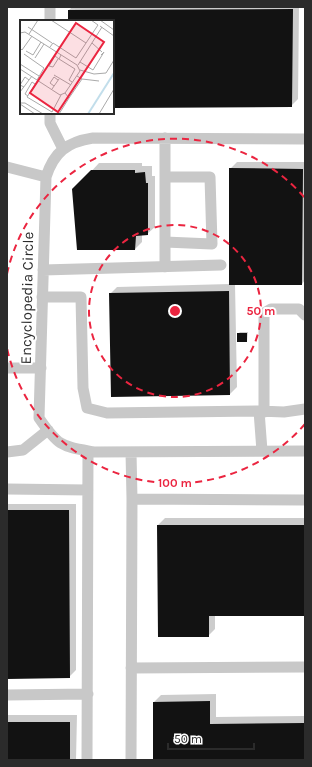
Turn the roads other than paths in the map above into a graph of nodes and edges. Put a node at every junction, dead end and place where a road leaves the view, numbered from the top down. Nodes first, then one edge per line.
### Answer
1 (50, 7) edge
2 (50, 20) edge
3 (50, 114) edge
4 (165, 138) junction
5 (305, 139) edge
6 (63, 148) junction
7 (7, 167) edge
8 (165, 177) junction
9 (46, 178) junction
10 (165, 242) junction
11 (221, 265) dead end
12 (165, 267) junction
13 (43, 270) junction
14 (42, 297) junction
15 (305, 315) edge
16 (7, 368) edge
17 (41, 368) junction
18 (305, 409) edge
19 (262, 412) junction
20 (48, 430) junction
21 (88, 451) junction
22 (262, 451) junction
23 (305, 451) edge
24 (7, 452) edge
25 (131, 452) junction
26 (7, 489) edge
27 (88, 490) junction
28 (132, 499) junction
29 (305, 500) edge
30 (305, 667) edge
31 (131, 668) junction
32 (88, 694) junction
33 (7, 695) edge
34 (87, 760) edge
35 (131, 760) edge

1 - 2 street
3 - 6 street
4 - 5 street, Encyclopedia Circle
4 - 6 street, Encyclopedia Circle
4 - 8 street
6 - 9 street, Encyclopedia Circle
7 - 9 street
8 - 10 street
8 - 10 street
9 - 13 street, Encyclopedia Circle
10 - 12 street
11 - 12 street
12 - 13 street
13 - 14 street, Encyclopedia Circle
14 - 17 street, Encyclopedia Circle
14 - 19 street
15 - 19 street
16 - 17 street
17 - 20 street, Encyclopedia Circle
18 - 19 street
19 - 22 street
20 - 21 street, Encyclopedia Circle
20 - 24 street
21 - 25 street, Encyclopedia Circle
21 - 27 street
22 - 23 street, Encyclopedia Circle
22 - 25 street, Encyclopedia Circle
25 - 28 street
26 - 27 street
27 - 32 street
28 - 29 street
28 - 31 street
30 - 31 street
31 - 35 street
32 - 33 street
32 - 34 street

